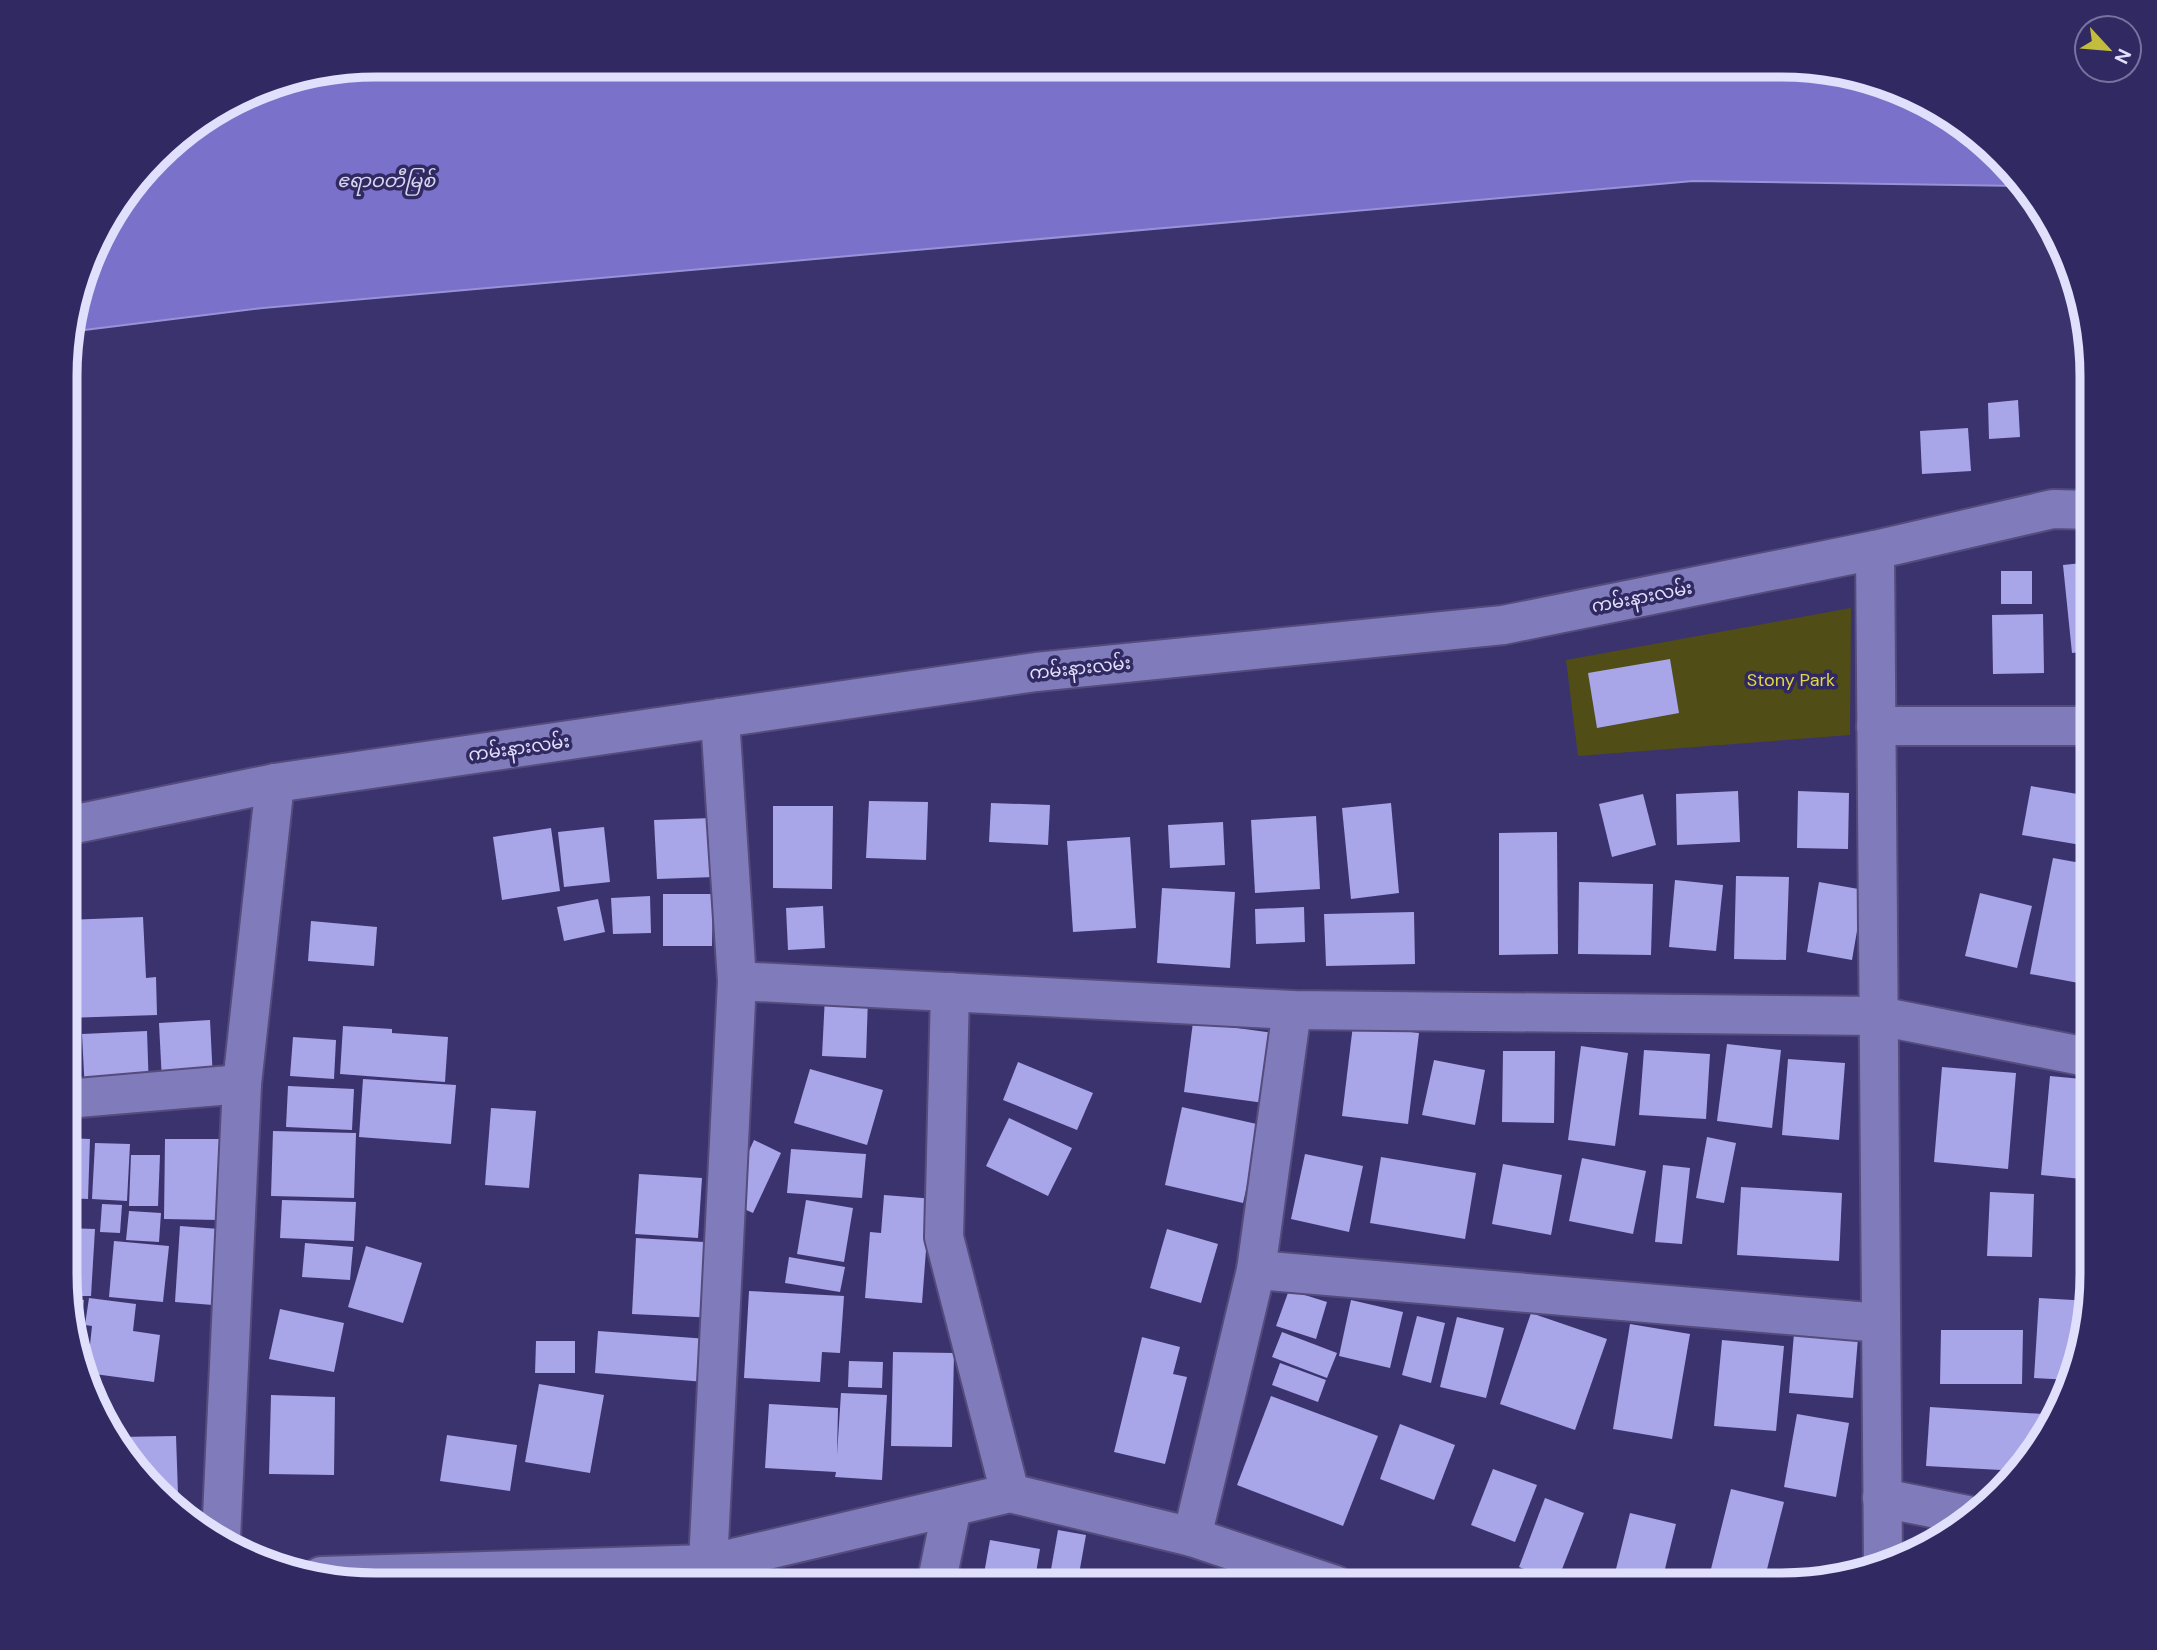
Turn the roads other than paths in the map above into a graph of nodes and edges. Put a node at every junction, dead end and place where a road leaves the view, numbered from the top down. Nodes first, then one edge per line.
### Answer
1 (2080, 510) edge
2 (1875, 550) junction
3 (720, 718) junction
4 (1876, 726) junction
5 (2080, 726) edge
6 (275, 783) junction
7 (77, 824) edge
8 (737, 981) junction
9 (950, 992) junction
10 (1292, 1010) junction
11 (1878, 1016) junction
12 (2080, 1056) edge
13 (242, 1084) junction
14 (77, 1098) edge
15 (1256, 1270) junction
16 (1881, 1323) junction
17 (1010, 1493) junction
18 (1882, 1498) junction
19 (951, 1507) junction
20 (1959, 1514) edge
21 (220, 1529) edge
22 (1192, 1536) junction
23 (1882, 1555) edge
24 (708, 1564) junction
25 (418, 1573) edge
26 (938, 1573) edge
27 (1300, 1573) edge

1 - 2 street, ကမ်းနားလမ်း
2 - 3 street, ကမ်းနားလမ်း
2 - 4 street
3 - 6 street, ကမ်းနားလမ်း
3 - 8 street
4 - 5 street
4 - 11 street
6 - 7 street, ကမ်းနားလမ်း
6 - 13 street
8 - 9 street
8 - 24 street
9 - 10 street
9 - 17 street
10 - 11 street
10 - 15 street
11 - 12 street
11 - 16 street
13 - 14 street
13 - 21 street
15 - 16 street
15 - 22 street
16 - 18 street
17 - 19 street
17 - 22 street
18 - 20 street
18 - 23 street
19 - 24 street
19 - 26 street
22 - 27 street
24 - 25 street

